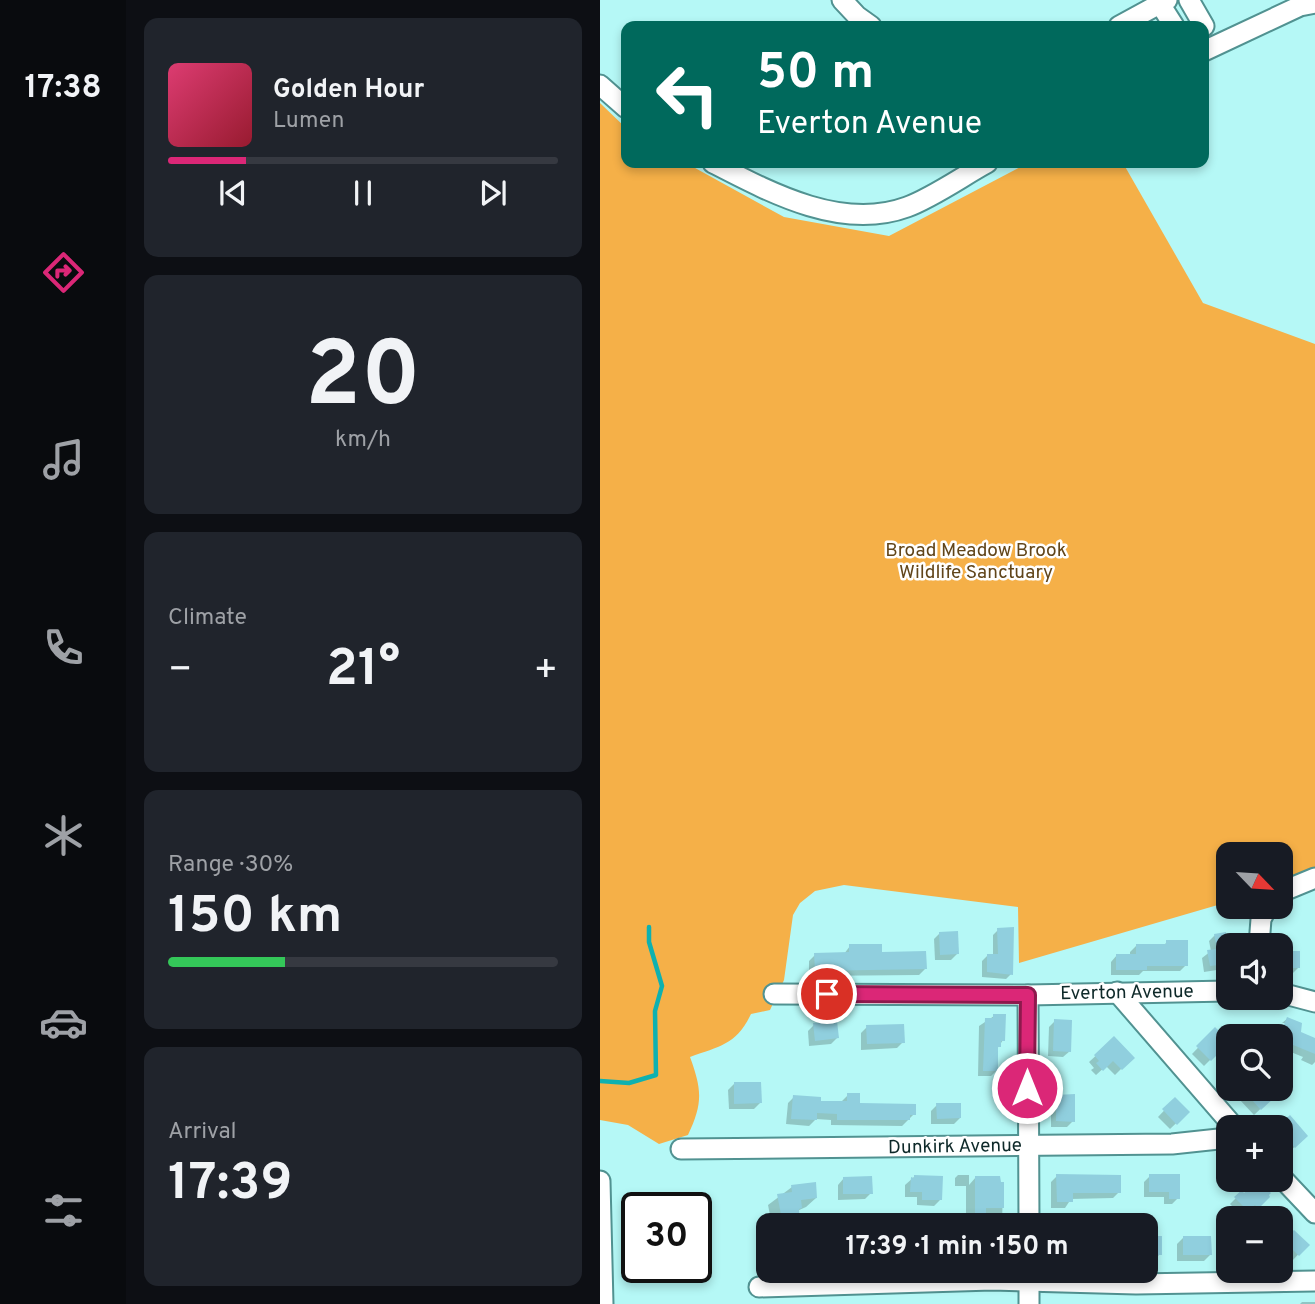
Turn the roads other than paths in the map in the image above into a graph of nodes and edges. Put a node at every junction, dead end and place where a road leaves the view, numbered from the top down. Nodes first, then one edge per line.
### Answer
1 (842, 0) edge
2 (1189, 0) edge
3 (1164, 2) edge
4 (1315, 3) edge
5 (864, 21) edge
6 (1128, 21) edge
7 (1171, 21) edge
8 (1201, 21) edge
9 (1209, 49) edge
10 (600, 85) edge
11 (621, 104) edge
12 (724, 168) edge
13 (978, 168) edge
14 (1315, 878) edge
15 (1293, 887) edge
16 (1216, 991) edge
17 (1117, 992) junction
18 (774, 994) dead end
19 (1028, 995) junction
20 (1293, 996) edge
21 (1315, 1002) edge
22 (1224, 1115) edge
23 (1216, 1140) edge
24 (1028, 1146) junction
25 (681, 1149) dead end
26 (600, 1181) edge
27 (1293, 1190) edge
28 (1029, 1213) edge
29 (1315, 1213) edge
30 (1315, 1281) edge
31 (846, 1283) edge
32 (1029, 1283) edge
33 (1124, 1283) edge
34 (759, 1287) dead end
35 (603, 1304) edge
36 (1029, 1304) edge

1 - 5 street
2 - 8 street
3 - 6 street
3 - 7 street
4 - 9 street
10 - 11 street
12 - 13 street
14 - 15 street
16 - 17 street, Everton Avenue
17 - 19 street, Everton Avenue
17 - 22 street
18 - 19 street, Everton Avenue
19 - 24 street
20 - 21 street
23 - 24 street, Dunkirk Avenue
24 - 25 street, Dunkirk Avenue
24 - 28 street
26 - 35 street
27 - 29 street
30 - 33 street
31 - 34 street
32 - 36 street

